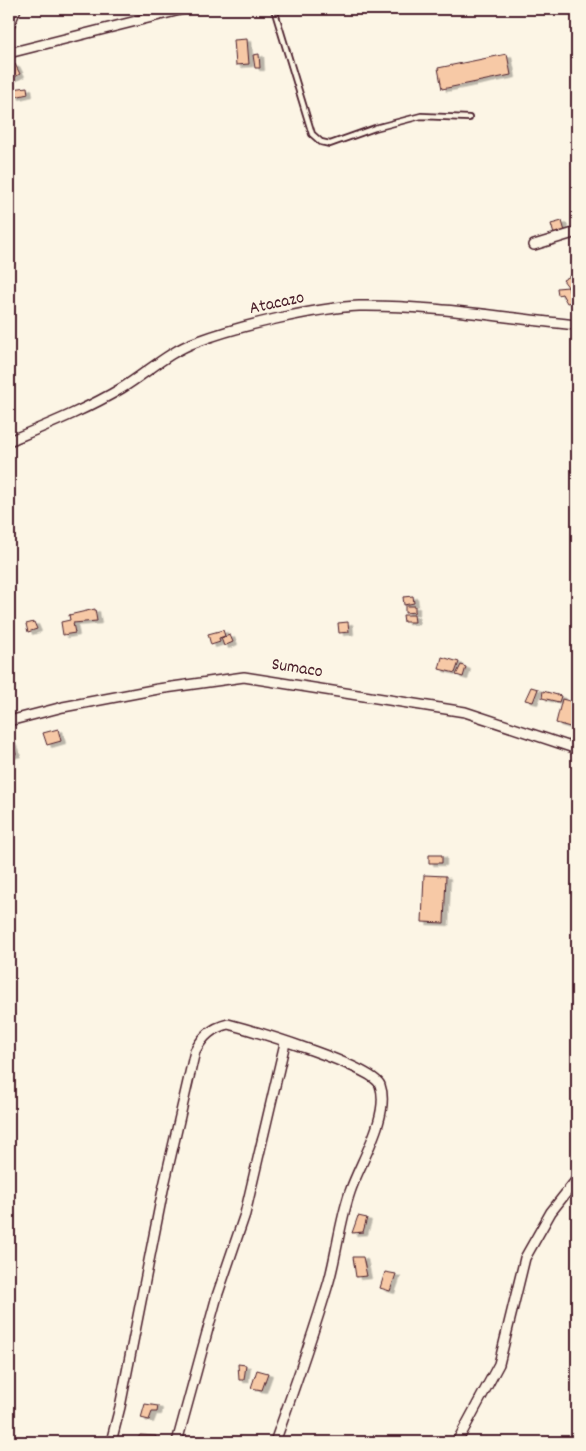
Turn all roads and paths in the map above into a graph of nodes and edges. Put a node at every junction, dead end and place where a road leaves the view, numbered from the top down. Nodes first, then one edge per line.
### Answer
1 (16, 9) edge
2 (184, 9) edge
3 (274, 9) edge
4 (9, 26) edge
5 (9, 53) edge
6 (470, 118) dead end
7 (577, 232) edge
8 (534, 245) dead end
9 (577, 325) edge
10 (9, 441) edge
11 (9, 721) edge
12 (577, 749) edge
13 (285, 1043) junction
14 (577, 1178) edge
15 (111, 1442) edge
16 (177, 1442) edge
17 (275, 1442) edge
18 (457, 1442) edge

1 - 4 street
2 - 5 street
3 - 6 lane
7 - 8 street
9 - 10 street, Atacazo
11 - 12 street, Sumaco
13 - 15 street
13 - 16 street
13 - 17 street
14 - 18 street

